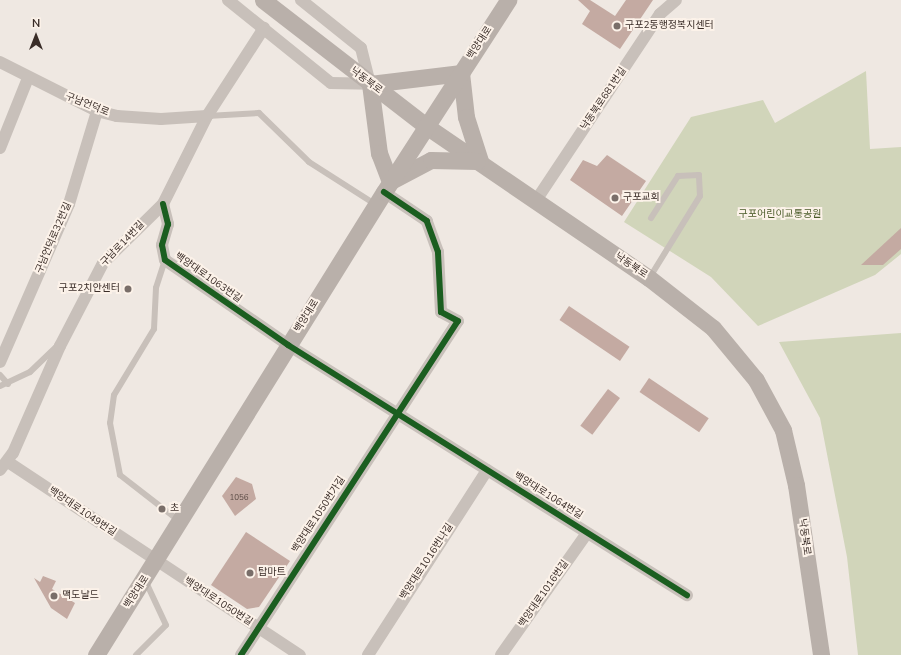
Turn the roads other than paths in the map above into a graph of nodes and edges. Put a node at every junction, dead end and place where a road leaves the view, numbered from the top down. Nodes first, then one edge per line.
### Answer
1 (228, 0) edge
2 (263, 0) edge
3 (301, 0) edge
4 (508, 0) edge
5 (676, 0) edge
6 (264, 28) junction
7 (0, 62) edge
8 (461, 73) junction
9 (28, 78) junction
10 (370, 84) junction
11 (97, 111) junction
12 (207, 116) junction
13 (426, 126) junction
14 (0, 148) edge
15 (480, 161) junction
16 (383, 193) junction
17 (535, 202) junction
18 (163, 204) junction
19 (652, 218) dead end
20 (165, 260) junction
21 (649, 278) junction
22 (62, 341) junction
23 (288, 346) junction
24 (0, 362) edge
25 (0, 375) edge
26 (8, 384) junction
27 (0, 386) edge
28 (397, 414) junction
29 (4, 466) edge
30 (487, 470) junction
31 (181, 522) junction
32 (587, 533) junction
33 (156, 561) junction
34 (145, 580) junction
35 (687, 595) dead end
36 (258, 628) junction
37 (96, 655) edge
38 (136, 655) edge
39 (240, 655) edge
40 (300, 655) edge
41 (368, 655) edge
42 (501, 655) edge
43 (821, 655) edge

1 - 6 street
2 - 10 main road, 낙동북로
3 - 10 street
4 - 8 main road, 백양대로
5 - 17 street, 낙동북로681번길
6 - 10 street
6 - 12 street, 구남로14번길
7 - 9 street, 구남언덕로
8 - 10 main road
8 - 13 main road, 백양대로
8 - 15 main road
9 - 11 street, 구남언덕로
9 - 14 street
10 - 13 main road, 낙동북로
10 - 16 main road
11 - 12 street, 구남언덕로
11 - 24 street, 구남언덕로32번길
12 - 16 lane
12 - 18 street, 구남로14번길
13 - 15 main road, 낙동북로
13 - 16 main road, 백양대로
15 - 16 main road
15 - 17 main road, 낙동북로
16 - 23 main road, 백양대로
16 - 28 street
17 - 21 main road, 낙동북로
18 - 20 street, 백양대로1063번길
18 - 22 street, 구남로14번길
19 - 21 lane
20 - 23 street, 백양대로1063번길
20 - 31 lane
21 - 43 main road, 낙동북로
22 - 26 lane
22 - 29 street, 구남로14번길
23 - 28 street, 백양대로1064번길
23 - 31 main road, 백양대로
25 - 26 lane
26 - 27 lane
28 - 30 street, 백양대로1064번길
28 - 36 street, 백양대로1050번가길
29 - 33 street, 백양대로1049번길
30 - 32 street, 백양대로1064번길
30 - 41 street, 백양대로1016번나길
31 - 33 main road, 백양대로
32 - 35 street, 백양대로1064번길
32 - 42 street, 백양대로1016번길
33 - 34 main road, 백양대로
33 - 36 street, 백양대로1050번길
34 - 37 main road, 백양대로
34 - 38 lane
36 - 39 street, 백양대로1050번가길
36 - 40 street, 백양대로1050번길

